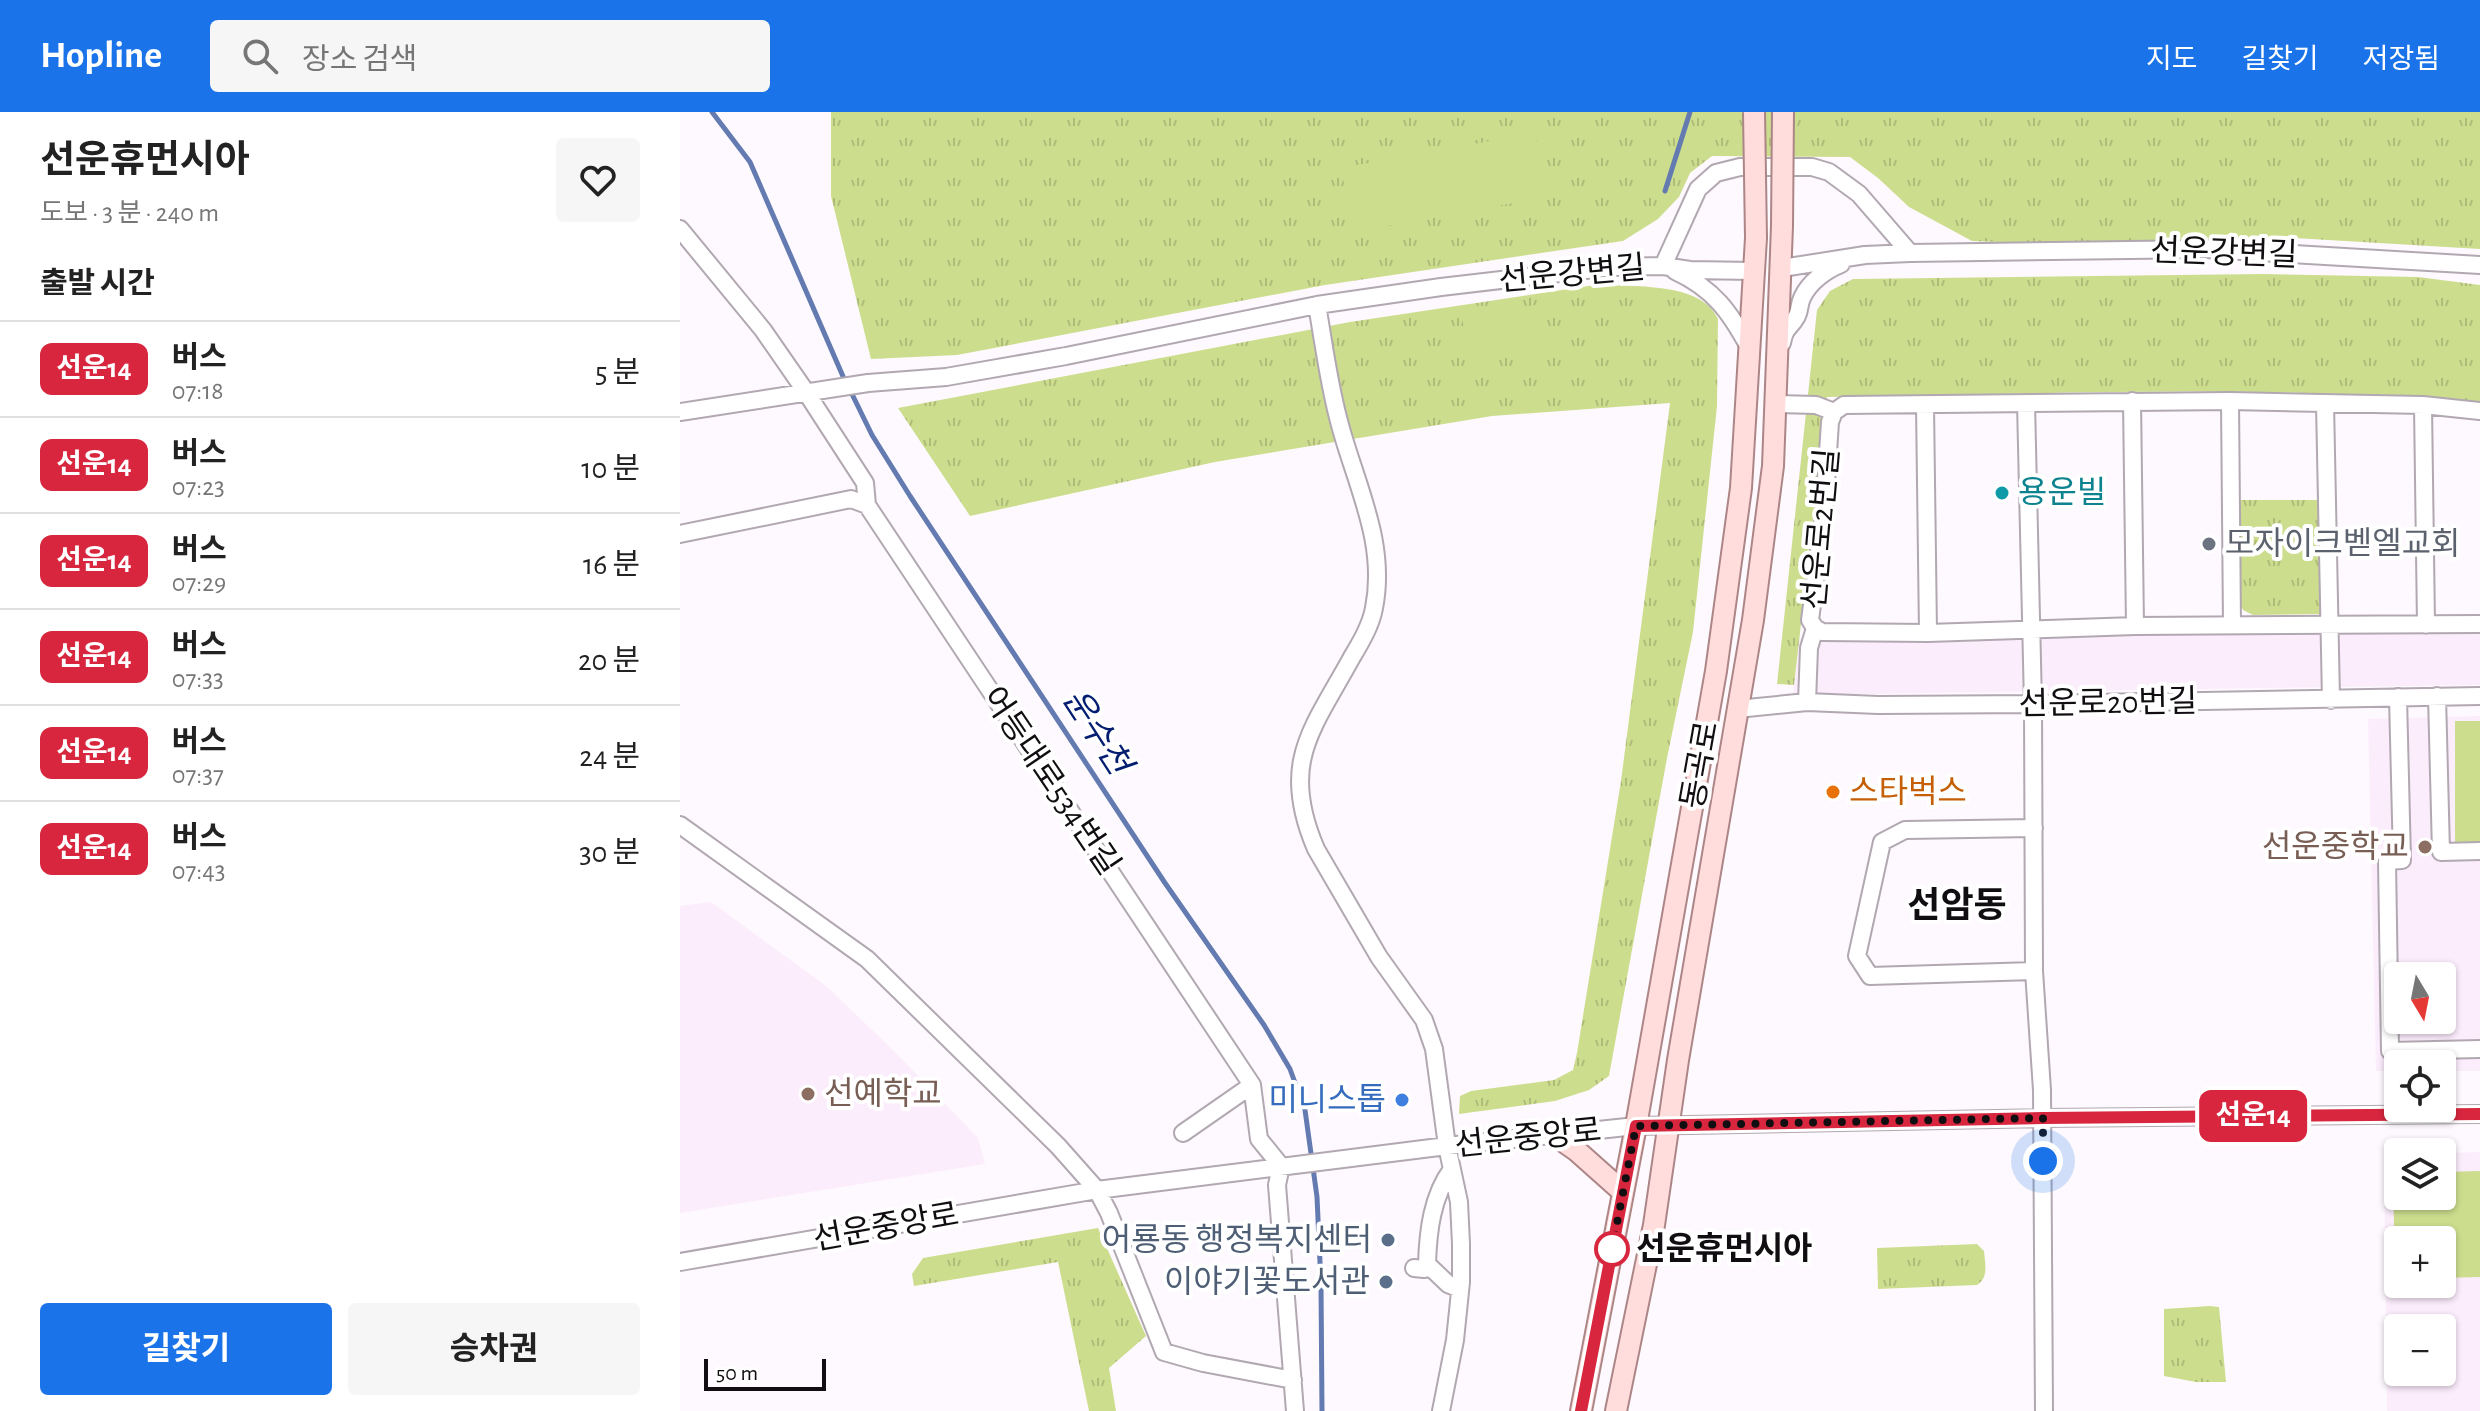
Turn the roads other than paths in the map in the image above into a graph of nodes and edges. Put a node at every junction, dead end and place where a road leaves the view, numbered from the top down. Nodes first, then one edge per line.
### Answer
1 (1754, 112) edge
2 (1783, 112) edge
3 (680, 229) edge
4 (1910, 253) junction
5 (1865, 255) junction
6 (2480, 265) edge
7 (1663, 266) junction
8 (1782, 268) junction
9 (1754, 271) junction
10 (1317, 305) junction
11 (1750, 349) junction
12 (1776, 374) junction
13 (809, 392) junction
14 (2132, 401) junction
15 (2230, 401) junction
16 (2026, 403) junction
17 (2325, 403) junction
18 (1775, 404) junction
19 (1925, 405) junction
20 (2423, 405) junction
21 (2480, 411) edge
22 (680, 412) edge
23 (1834, 412) junction
24 (867, 505) junction
25 (680, 534) edge
26 (2232, 624) junction
27 (2480, 624) edge
28 (2329, 625) junction
29 (2426, 625) junction
30 (2135, 626) junction
31 (1815, 628) junction
32 (2032, 629) junction
33 (1928, 633) junction
34 (2437, 696) junction
35 (2480, 696) edge
36 (2398, 697) junction
37 (2331, 700) junction
38 (1807, 702) junction
39 (2033, 704) junction
40 (1737, 709) junction
41 (680, 825) edge
42 (2034, 828) junction
43 (2480, 851) edge
44 (2034, 971) junction
45 (2480, 1049) edge
46 (1252, 1085) junction
47 (2480, 1114) edge
48 (2043, 1118) junction
49 (1670, 1125) junction
50 (1636, 1126) junction
51 (1183, 1133) dead end
52 (1554, 1135) junction
53 (1447, 1146) junction
54 (1284, 1166) junction
55 (1452, 1169) junction
56 (1097, 1190) junction
57 (1623, 1192) junction
58 (680, 1262) edge
59 (1460, 1289) junction
60 (1630, 1348) junction
61 (1293, 1380) junction
62 (1295, 1411) edge
63 (1441, 1411) edge
64 (1581, 1411) edge
65 (1616, 1411) edge
66 (1623, 1411) edge
67 (2044, 1411) edge

1 - 9 main road, 동곡로, bridge
2 - 8 main road, 동곡로, bridge
3 - 13 street, 어등대로534번길
4 - 5 street
4 - 6 street, 선운강변길
4 - 7 street, 선운강변길
5 - 8 street
5 - 12 street
7 - 9 street
7 - 10 street, 선운강변길
7 - 11 street
8 - 12 main road, 동곡로
9 - 11 main road, 동곡로
10 - 13 street, 선운강변길
10 - 53 street
11 - 50 main road, 동곡로
12 - 18 main road, 동곡로
13 - 22 street, 선운강변길
13 - 24 street, 어등대로534번길
14 - 15 street, 선운로2번길
14 - 16 street, 선운로2번길
14 - 30 street
15 - 17 street, 선운로2번길
15 - 26 street
16 - 19 street, 선운로2번길
16 - 32 street
17 - 20 street, 선운로2번길
17 - 28 street
18 - 23 street
18 - 40 main road, 동곡로
19 - 23 street, 선운로2번길
19 - 33 street
20 - 21 street, 선운로2번길
20 - 29 street
23 - 31 street, 선운로2번길
24 - 25 street
24 - 46 street, 어등대로534번길
26 - 28 street, 선운로2번길
26 - 30 street, 선운로2번길
27 - 29 street, 선운로2번길
28 - 29 street, 선운로2번길
28 - 37 street
30 - 32 street, 선운로2번길
31 - 33 street, 선운로2번길
31 - 38 street
32 - 33 street, 선운로2번길
32 - 39 street
34 - 35 street, 선운로20번길
34 - 36 street, 선운로20번길
34 - 43 street
36 - 37 street, 선운로20번길
36 - 45 street
37 - 39 street, 선운로20번길
38 - 39 street, 선운로20번길
38 - 40 street, 선운로20번길
39 - 42 street
40 - 49 main road, 동곡로
41 - 56 street
42 - 44 street
42 - 44 street
44 - 48 street
46 - 51 street
46 - 54 street, 어등대로534번길
47 - 48 street, 선운중앙로
48 - 49 street, 선운중앙로
48 - 67 street
49 - 50 street, 선운중앙로
49 - 60 main road, 동곡로
50 - 52 street, 선운중앙로
50 - 57 main road, 동곡로
52 - 53 street, 선운중앙로
52 - 57 main road
53 - 54 street, 선운중앙로
53 - 55 street
54 - 56 street, 선운중앙로
54 - 61 street
55 - 59 street
55 - 59 street
56 - 58 street, 선운중앙로
56 - 61 street
57 - 64 main road, 동곡로
59 - 63 street
60 - 65 main road, 동곡로
60 - 66 main road
61 - 62 street

